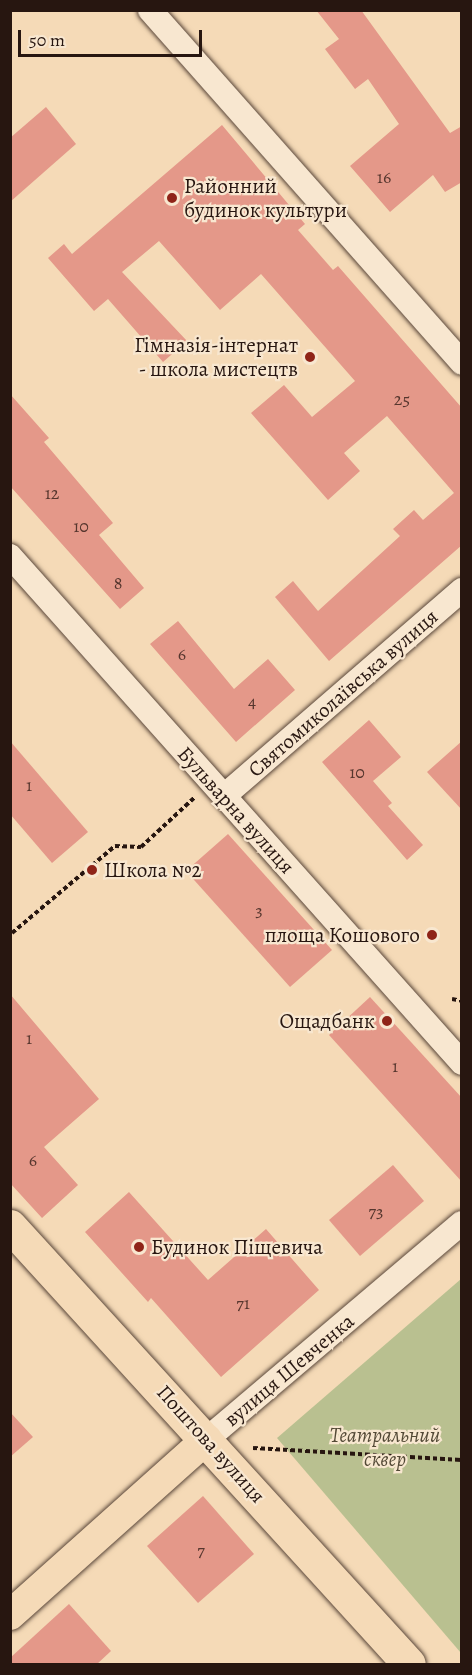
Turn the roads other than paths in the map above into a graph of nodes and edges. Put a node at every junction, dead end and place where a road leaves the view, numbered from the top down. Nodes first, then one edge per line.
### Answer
1 (150, 10) edge
2 (462, 363) edge
3 (10, 556) edge
4 (462, 590) edge
5 (224, 796) junction
6 (462, 1063) edge
7 (462, 1223) edge
8 (15, 1241) edge
9 (207, 1439) junction
10 (10, 1615) edge
11 (409, 1665) edge

1 - 2 street
3 - 5 street, Бульварна вулиця
4 - 5 street, Святомиколаївська вулиця
5 - 6 street, Бульварна вулиця
7 - 9 street, вулиця Шевченка
8 - 9 highway, Поштова вулиця
9 - 10 main road, вулиця Шевченка
9 - 11 highway, Поштова вулиця

